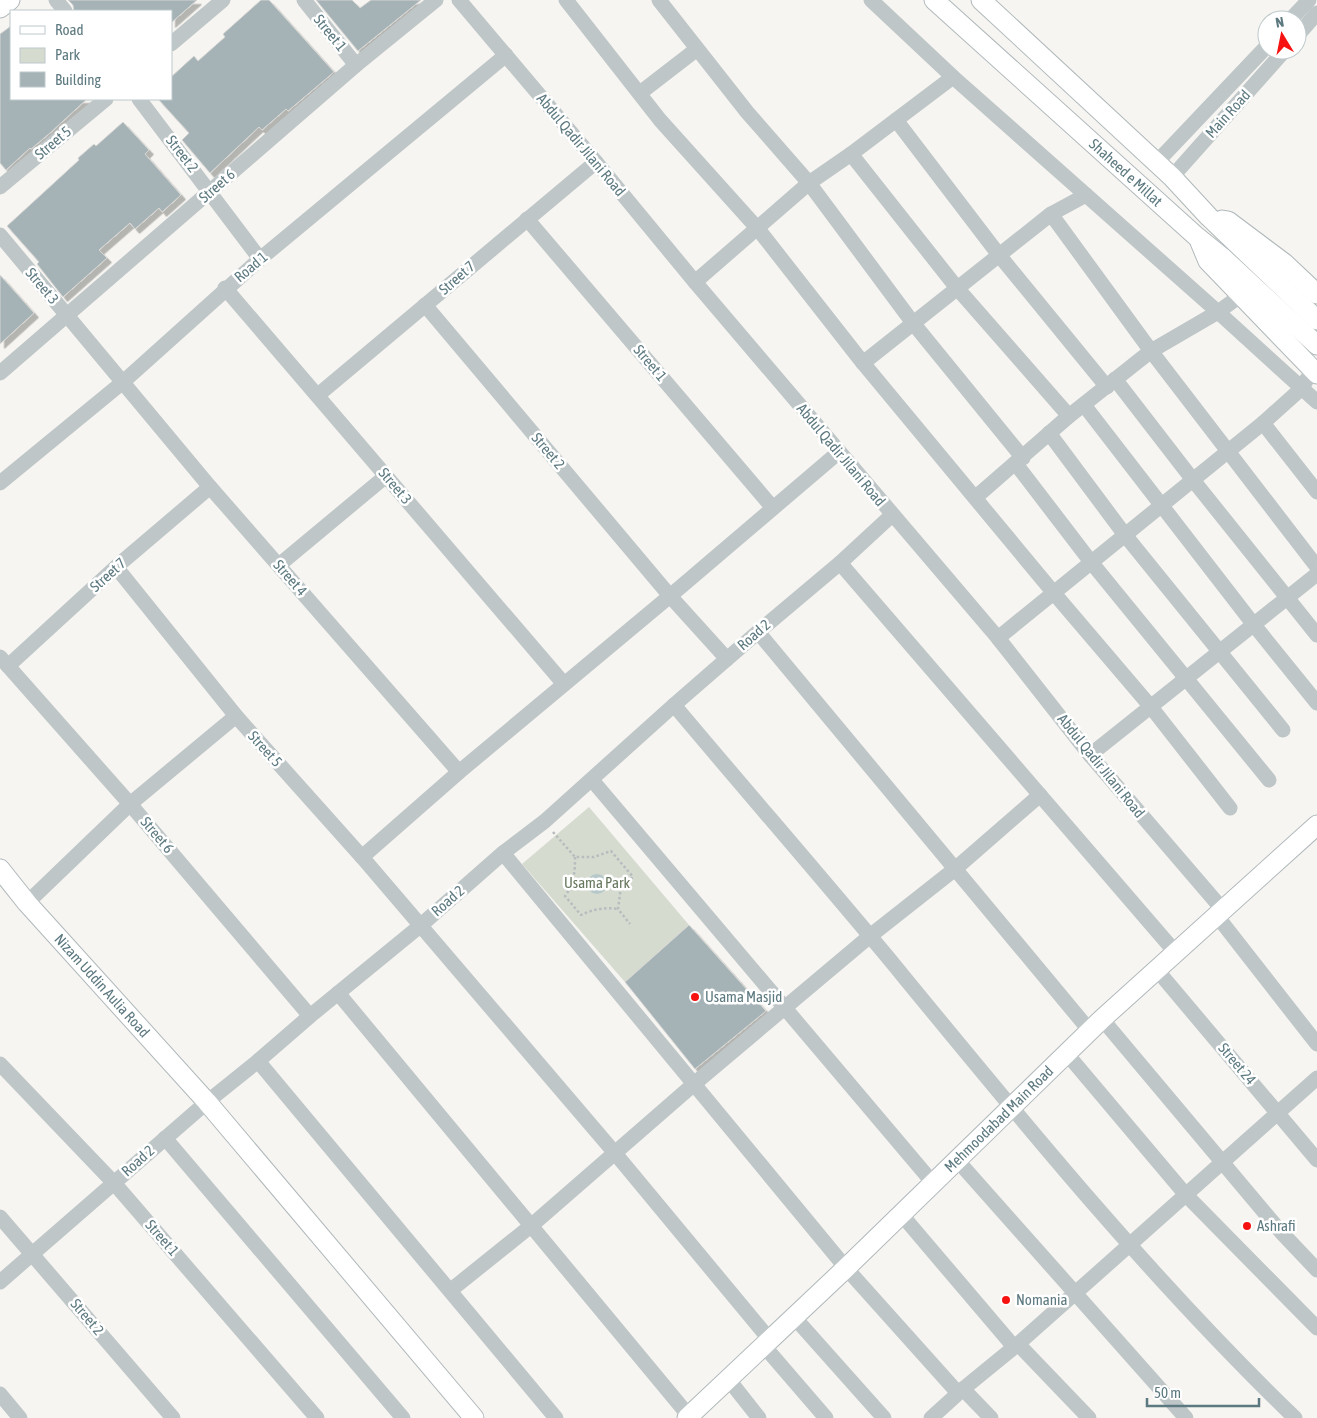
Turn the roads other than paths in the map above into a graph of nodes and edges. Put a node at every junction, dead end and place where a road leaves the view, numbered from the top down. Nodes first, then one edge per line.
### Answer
1 (10, 0) edge
2 (56, 0) edge
3 (223, 0) edge
4 (304, 0) edge
5 (436, 0) edge
6 (459, 0) edge
7 (566, 0) edge
8 (658, 0) edge
9 (871, 0) edge
10 (934, 0) edge
11 (981, 0) edge
12 (1309, 0) edge
13 (0, 8) edge
14 (64, 10) edge
15 (1300, 10) edge
16 (1317, 13) edge
17 (1307, 24) edge
18 (172, 43) edge
19 (697, 49) junction
20 (506, 55) junction
21 (1257, 57) edge
22 (1276, 60) edge
23 (356, 65) junction
24 (953, 77) junction
25 (640, 93) junction
26 (1221, 96) junction
27 (105, 100) edge
28 (139, 100) edge
29 (1233, 108) junction
30 (896, 120) junction
31 (1187, 131) junction
32 (1202, 143) junction
33 (851, 154) junction
34 (596, 162) junction
35 (1156, 163) junction
36 (1172, 177) junction
37 (809, 183) junction
38 (0, 187) edge
39 (210, 191) junction
40 (1086, 195) junction
41 (1051, 214) junction
42 (1209, 217) junction
43 (527, 219) junction
44 (758, 229) junction
45 (0, 235) edge
46 (1197, 237) junction
47 (999, 255) junction
48 (260, 258) junction
49 (695, 282) junction
50 (225, 288) junction
51 (957, 288) junction
52 (1317, 294) edge
53 (1240, 296) junction
54 (426, 306) junction
55 (1218, 312) junction
56 (66, 316) junction
57 (1317, 320) edge
58 (914, 323) junction
59 (1317, 345) edge
60 (1151, 350) junction
61 (863, 363) junction
62 (1315, 372) edge
63 (0, 373) edge
64 (122, 382) junction
65 (1111, 383) junction
66 (1302, 388) junction
67 (318, 395) junction
68 (1317, 402) edge
69 (1084, 405) junction
70 (1069, 416) junction
71 (1263, 423) junction
72 (1050, 433) junction
73 (1227, 451) junction
74 (839, 452) junction
75 (1019, 461) junction
76 (386, 476) junction
77 (1193, 480) junction
78 (0, 483) edge
79 (210, 487) junction
80 (1317, 492) edge
81 (976, 498) junction
82 (1161, 506) junction
83 (773, 508) junction
84 (892, 515) junction
85 (1125, 535) junction
86 (1091, 562) junction
87 (840, 563) junction
88 (279, 565) junction
89 (116, 567) junction
90 (1317, 567) edge
91 (1317, 574) edge
92 (1053, 592) junction
93 (670, 596) junction
94 (1287, 598) junction
95 (1254, 625) junction
96 (758, 632) junction
97 (1317, 635) edge
98 (998, 638) junction
99 (1220, 652) junction
100 (727, 660) junction
101 (4, 661) edge
102 (1187, 679) junction
103 (564, 684) junction
104 (1317, 703) edge
105 (674, 704) junction
106 (1151, 707) junction
107 (236, 716) junction
108 (1283, 730) dead end
109 (1090, 756) junction
110 (460, 772) junction
111 (592, 780) junction
112 (1269, 780) dead end
113 (1040, 796) junction
114 (130, 804) junction
115 (1230, 808) dead end
116 (1317, 825) edge
117 (503, 853) junction
118 (362, 857) junction
119 (0, 868) edge
120 (955, 869) junction
121 (27, 903) junction
122 (1220, 913) junction
123 (420, 926) junction
124 (870, 936) junction
125 (1176, 953) junction
126 (1157, 970) junction
127 (338, 993) junction
128 (786, 1008) junction
129 (310, 1016) junction
130 (1096, 1025) junction
131 (1317, 1044) edge
132 (1067, 1054) junction
133 (258, 1061) junction
134 (0, 1064) edge
135 (1317, 1078) edge
136 (694, 1084) junction
137 (207, 1102) junction
138 (1011, 1108) junction
139 (1278, 1112) junction
140 (165, 1138) junction
141 (614, 1152) junction
142 (957, 1160) junction
143 (1317, 1160) edge
144 (1222, 1162) junction
145 (114, 1182) junction
146 (933, 1183) junction
147 (1186, 1195) junction
148 (901, 1214) junction
149 (0, 1217) edge
150 (532, 1225) junction
151 (1130, 1244) junction
152 (32, 1253) junction
153 (846, 1268) junction
154 (1317, 1270) edge
155 (0, 1282) edge
156 (451, 1290) junction
157 (1075, 1293) junction
158 (794, 1317) junction
159 (1317, 1328) edge
160 (767, 1343) junction
161 (1016, 1346) junction
162 (729, 1380) junction
163 (960, 1391) junction
164 (0, 1394) edge
165 (688, 1417) edge
166 (20, 1418) edge
167 (173, 1418) edge
168 (318, 1418) edge
169 (403, 1418) edge
170 (474, 1418) edge
171 (556, 1418) edge
172 (758, 1418) edge
173 (826, 1418) edge
174 (884, 1418) edge
175 (931, 1418) edge
176 (991, 1418) edge
177 (1089, 1418) edge
178 (1186, 1418) edge
179 (1295, 1418) edge

1 - 13 main road
2 - 14 street
3 - 18 street
4 - 23 street, Street 1
5 - 23 street, Street 6
6 - 20 street, Abdul Qadir Jilani Road
7 - 25 street
8 - 19 street
9 - 24 street
10 - 46 main road, Shaheed e Millat
11 - 35 main road, Shaheed e Millat
12 - 15 street
16 - 17 street
19 - 25 street
19 - 37 street
20 - 34 street, Abdul Qadir Jilani Road
20 - 48 street, Road 1
21 - 26 street, Main Road
22 - 29 street, Main Road
23 - 39 street, Street 6
24 - 30 street
24 - 40 street
25 - 44 street
26 - 29 street
26 - 31 street, Main Road
27 - 38 street, Street 5
28 - 39 street, Street 2
29 - 32 street, Main Road
30 - 33 street
30 - 47 street
31 - 32 street
31 - 35 street, Main Road
32 - 36 street, Main Road
33 - 37 street
33 - 51 street
34 - 43 street, Street 7
34 - 49 street, Abdul Qadir Jilani Road
35 - 36 main road, Shaheed e Millat
36 - 42 main road, Shaheed e Millat
37 - 44 street
37 - 58 street
39 - 48 street, Street 2
39 - 56 street, Street 6
40 - 41 street
40 - 55 street
41 - 47 street
41 - 60 street
42 - 52 main road
42 - 57 main road, Shaheed e Millat
43 - 54 street, Street 7
43 - 83 street, Street 1
44 - 49 street
44 - 61 street
45 - 56 street, Street 3
46 - 53 main road
46 - 59 main road, Shaheed e Millat
47 - 51 street
47 - 65 street
48 - 50 street, Road 1
49 - 74 street, Abdul Qadir Jilani Road
50 - 64 street, Road 1
50 - 67 street, Street 3
51 - 58 street
51 - 70 street
53 - 55 street
53 - 62 main road
54 - 67 street, Street 7
54 - 93 street, Street 2
55 - 60 street
55 - 66 street
56 - 63 street, Street 6
56 - 64 street, Street 3
58 - 61 street
58 - 75 street
60 - 65 street
60 - 73 street
61 - 81 street
62 - 66 street
64 - 78 street, Road 1
64 - 79 street, Street 4
65 - 69 street
65 - 77 street
66 - 68 street
66 - 71 street
67 - 76 street, Street 3
69 - 70 street
69 - 82 street
70 - 72 street
71 - 73 street
71 - 80 street
72 - 75 street
72 - 85 street
73 - 77 street
73 - 90 street
74 - 83 street
74 - 84 street, Abdul Qadir Jilani Road
75 - 81 street
75 - 86 street
76 - 88 street
76 - 103 street, Street 3
77 - 82 street
77 - 94 street
79 - 88 street, Street 4
79 - 89 street, Street 7
81 - 92 street
82 - 85 street
82 - 95 street
83 - 93 street
84 - 87 street, Road 2
84 - 98 street, Abdul Qadir Jilani Road
85 - 86 street
85 - 99 street
86 - 92 street
86 - 102 street
87 - 96 street, Road 2
87 - 113 street
88 - 110 street, Street 4
89 - 101 street, Street 7
89 - 107 street, Street 5
91 - 94 street
92 - 98 street
92 - 106 street
93 - 100 street, Street 2
93 - 103 street
94 - 95 street
94 - 97 street
95 - 99 street
95 - 104 street
96 - 100 street, Road 2
96 - 120 street
98 - 109 street, Abdul Qadir Jilani Road
99 - 102 street
99 - 108 street
100 - 105 street, Road 2
101 - 114 street, Street 6
102 - 106 street
102 - 112 street
103 - 110 street
105 - 111 street, Road 2
105 - 124 street
106 - 109 street
106 - 115 street
107 - 114 street
107 - 118 street, Street 5
109 - 122 street, Abdul Qadir Jilani Road
110 - 118 street
111 - 117 street, Road 2
111 - 128 street
113 - 120 street
113 - 125 street
114 - 121 street
114 - 129 street, Street 6
116 - 122 main road, Mehmoodabad Main Road
117 - 123 street, Road 2
117 - 136 street
118 - 123 street, Street 5
119 - 121 main road, Nizam Uddin Aulia Road
120 - 124 street
120 - 130 street
121 - 137 main road, Nizam Uddin Aulia Road
122 - 125 main road, Mehmoodabad Main Road
122 - 131 street, Abdul Qadir Jilani Road
123 - 127 street, Road 2
123 - 141 street, Street 5
124 - 128 street
124 - 138 street
125 - 126 main road, Mehmoodabad Main Road
126 - 130 main road, Mehmoodabad Main Road
126 - 139 street, Street 24
127 - 129 street, Road 2
127 - 150 street
128 - 136 street
128 - 146 street
129 - 133 street, Road 2
130 - 132 main road, Mehmoodabad Main Road
130 - 144 street
132 - 138 main road, Mehmoodabad Main Road
132 - 147 street
133 - 137 street, Road 2
133 - 156 street
134 - 145 street, Street 1
135 - 139 street
136 - 141 street
136 - 153 street
137 - 140 street, Road 2
137 - 170 main road, Nizam Uddin Aulia Road
138 - 142 main road, Mehmoodabad Main Road
138 - 151 street
139 - 143 street, Street 24
139 - 144 street
140 - 145 street, Road 2
140 - 169 street
141 - 150 street
141 - 160 street, Street 5
142 - 146 main road, Mehmoodabad Main Road
142 - 157 street
144 - 147 street
144 - 154 street
145 - 152 street, Road 2
145 - 168 street, Street 1
146 - 148 main road, Mehmoodabad Main Road
147 - 151 street
147 - 159 street
148 - 153 main road, Mehmoodabad Main Road
148 - 161 street
149 - 152 street, Street 2
150 - 156 street
150 - 165 street
151 - 157 street
151 - 179 street
152 - 155 street, Road 2
152 - 167 street, Street 2
153 - 158 main road, Mehmoodabad Main Road
153 - 163 street
156 - 171 street
157 - 161 street
157 - 178 street
158 - 160 main road, Mehmoodabad Main Road
158 - 174 street
160 - 162 main road, Mehmoodabad Main Road
160 - 173 street, Street 5
161 - 163 street
161 - 177 street
162 - 165 main road, Mehmoodabad Main Road
162 - 172 street
163 - 175 street
163 - 176 street
164 - 166 street

